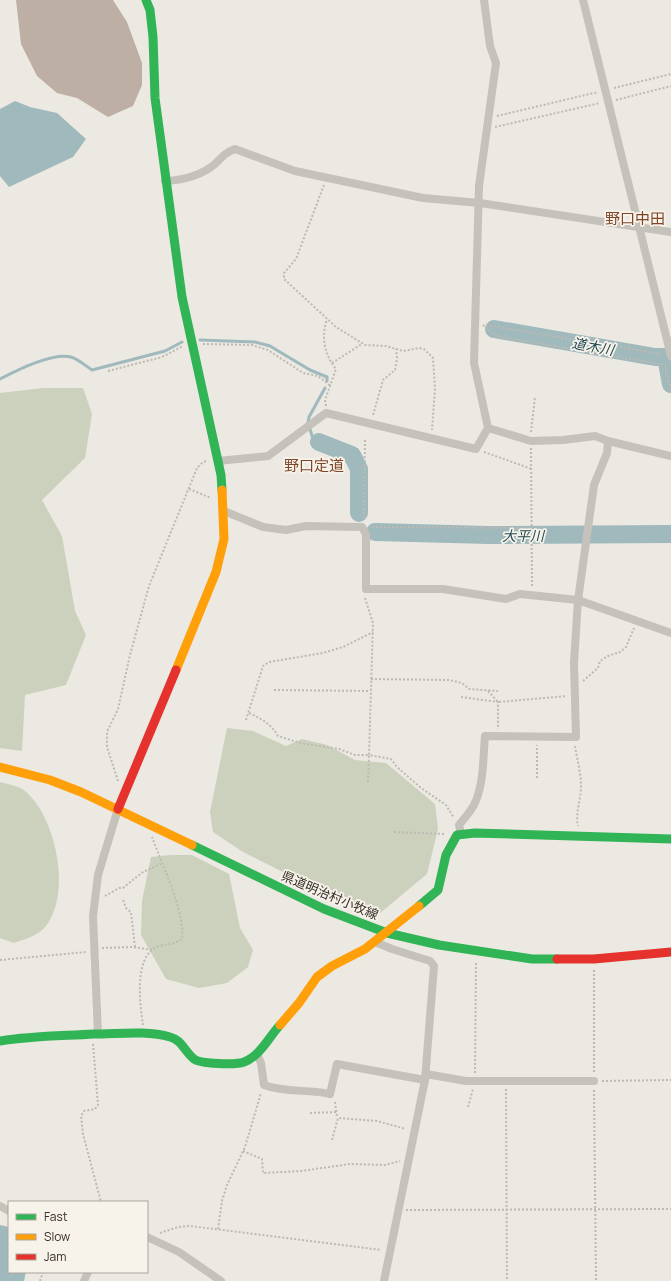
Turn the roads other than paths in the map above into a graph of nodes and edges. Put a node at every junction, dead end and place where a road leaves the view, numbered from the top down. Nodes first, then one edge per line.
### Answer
1 (146, 0) edge
2 (484, 0) edge
3 (583, 0) edge
4 (165, 181) junction
5 (480, 203) junction
6 (640, 227) junction
7 (671, 232) edge
8 (671, 354) edge
9 (488, 428) junction
10 (608, 441) junction
11 (671, 456) edge
12 (218, 460) junction
13 (224, 510) junction
14 (578, 600) junction
15 (671, 633) edge
16 (0, 767) edge
17 (118, 809) junction
18 (459, 832) junction
19 (671, 839) edge
20 (387, 933) junction
21 (375, 942) junction
22 (671, 952) edge
23 (95, 1034) junction
24 (0, 1041) edge
25 (257, 1054) junction
26 (426, 1077) junction
27 (594, 1081) road end
28 (148, 1237) edge
29 (221, 1281) edge
30 (384, 1281) edge

1 - 4 street
2 - 5 street
3 - 6 street
4 - 5 street
4 - 12 street
5 - 6 street
5 - 9 street
6 - 7 street
6 - 8 street
9 - 10 street
9 - 12 street
10 - 11 street
10 - 14 street
12 - 13 street
13 - 14 street
13 - 17 street
14 - 15 street
14 - 18 street
16 - 17 street, 県道明治村小牧線
17 - 20 street, 県道明治村小牧線
17 - 23 street
18 - 19 street
18 - 20 street
20 - 21 street
20 - 22 street, 県道明治村小牧線
21 - 25 street
21 - 26 street
23 - 24 street
23 - 25 street
25 - 26 street
26 - 27 street
26 - 30 street
28 - 29 street

